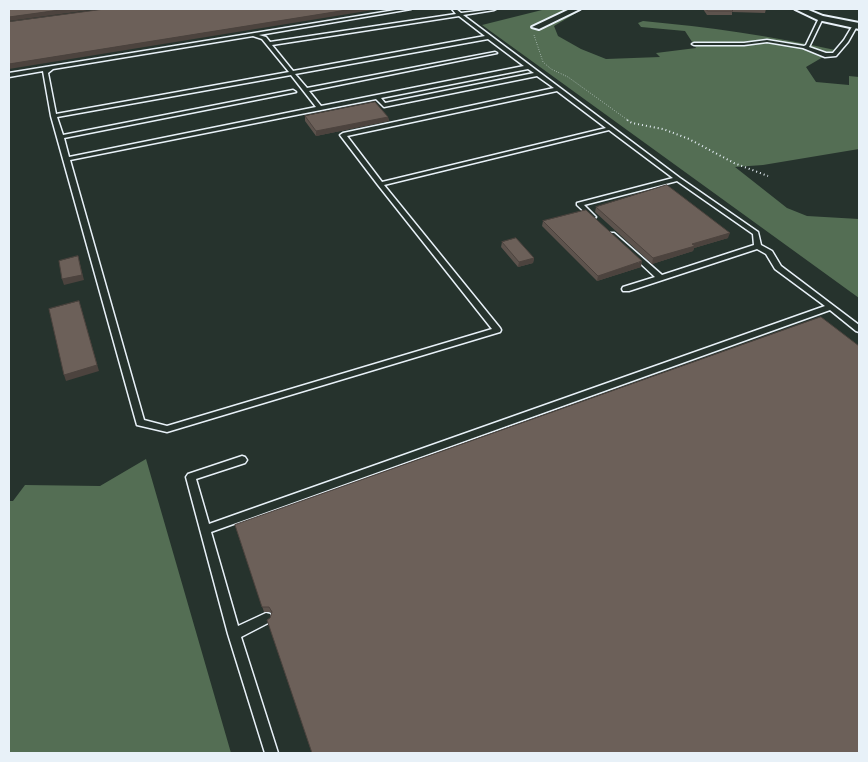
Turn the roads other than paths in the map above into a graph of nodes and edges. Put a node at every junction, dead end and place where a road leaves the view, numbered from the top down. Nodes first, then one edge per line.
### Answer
1 (409, 9) edge
2 (454, 9) edge
3 (494, 9) edge
4 (576, 9) edge
5 (801, 9) edge
6 (460, 14) junction
7 (821, 18) junction
8 (857, 26) edge
9 (536, 27) road end
10 (254, 35) junction
11 (488, 37) junction
12 (268, 44) junction
13 (694, 44) dead end
14 (804, 47) junction
15 (495, 53) dead end
16 (528, 67) junction
17 (51, 68) junction
18 (292, 73) junction
19 (538, 74) junction
20 (9, 76) edge
21 (558, 89) junction
22 (306, 90) junction
23 (294, 92) dead end
24 (377, 97) junction
25 (320, 108) junction
26 (54, 116) junction
27 (612, 128) junction
28 (60, 137) junction
29 (67, 159) junction
30 (678, 179) junction
31 (380, 184) junction
32 (602, 224) edge
33 (609, 231) edge
34 (758, 246) junction
35 (660, 277) junction
36 (626, 289) dead end
37 (831, 307) junction
38 (859, 329) edge
39 (242, 460) dead end
40 (205, 530) junction
41 (266, 618) edge
42 (234, 634) junction
43 (271, 753) edge

1 - 10 lane
2 - 6 lane
3 - 6 lane
4 - 9 street
5 - 7 street
6 - 11 lane
6 - 12 lane
7 - 8 street
7 - 14 lane
8 - 14 lane
10 - 12 lane
10 - 17 lane
11 - 16 lane
11 - 18 lane
12 - 18 lane
13 - 14 lane
15 - 22 lane
16 - 19 lane
16 - 24 lane
17 - 20 lane
17 - 26 lane
18 - 22 lane
18 - 26 lane
19 - 21 lane
19 - 24 lane
21 - 27 lane
21 - 31 lane
22 - 25 lane
23 - 28 lane
24 - 25 lane
25 - 29 lane
26 - 28 lane
27 - 30 lane
27 - 31 lane
28 - 29 lane
29 - 31 lane
30 - 32 lane
30 - 34 lane
33 - 35 lane
34 - 35 lane
34 - 37 lane
35 - 36 lane
37 - 38 lane
37 - 40 lane
39 - 40 lane
40 - 42 lane
41 - 42 lane
42 - 43 lane

